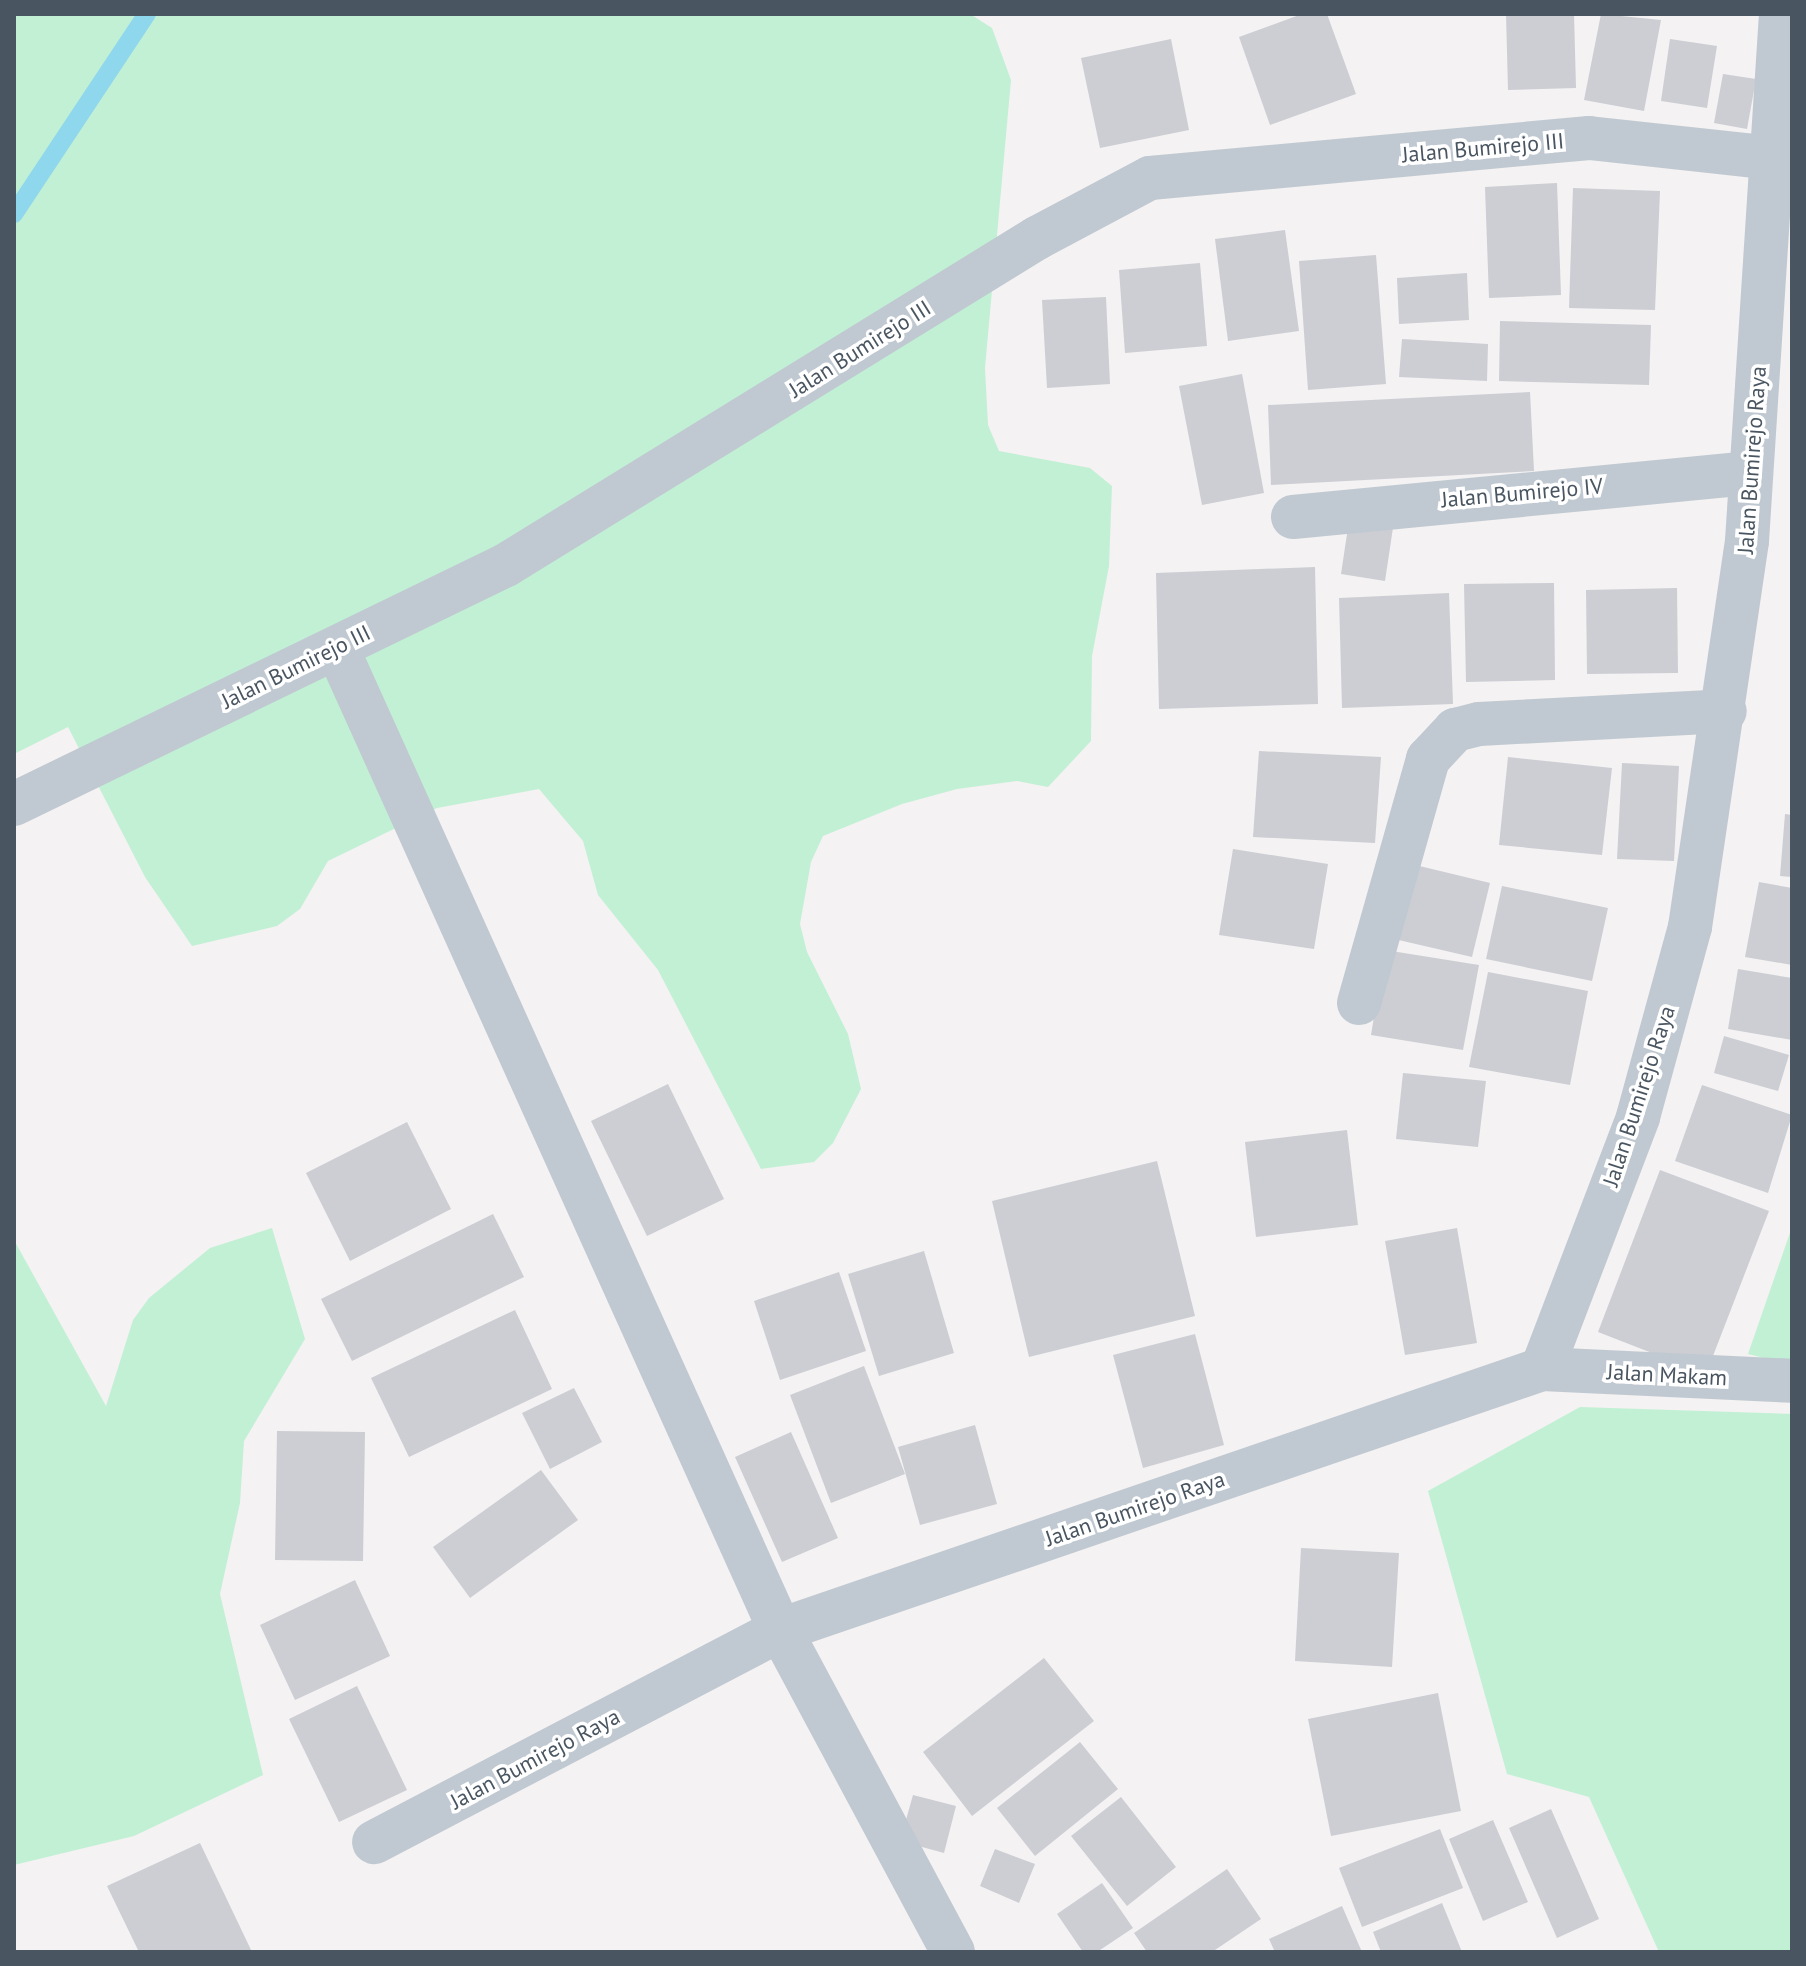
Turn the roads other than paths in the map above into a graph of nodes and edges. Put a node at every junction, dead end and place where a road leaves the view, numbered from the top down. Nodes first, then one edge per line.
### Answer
1 (1781, 14) edge
2 (1772, 158) junction
3 (1777, 313) edge
4 (1751, 473) junction
5 (1293, 517) dead end
6 (337, 648) junction
7 (1725, 711) junction
8 (14, 804) edge
9 (1359, 1003) dead end
10 (1542, 1369) junction
11 (1792, 1381) edge
12 (780, 1630) junction
13 (374, 1842) dead end
14 (953, 1952) edge

1 - 2 street, Jalan Bumirejo Raya
2 - 3 street, Jalan Bumirejo Raya
2 - 6 street, Jalan Bumirejo III
3 - 4 street, Jalan Bumirejo Raya
4 - 5 street, Jalan Bumirejo IV
4 - 7 street, Jalan Bumirejo Raya
6 - 8 street, Jalan Bumirejo III
6 - 12 street
7 - 9 street
7 - 10 street, Jalan Bumirejo Raya
10 - 11 street, Jalan Makam
10 - 12 street, Jalan Bumirejo Raya
12 - 13 street, Jalan Bumirejo Raya
12 - 14 street

